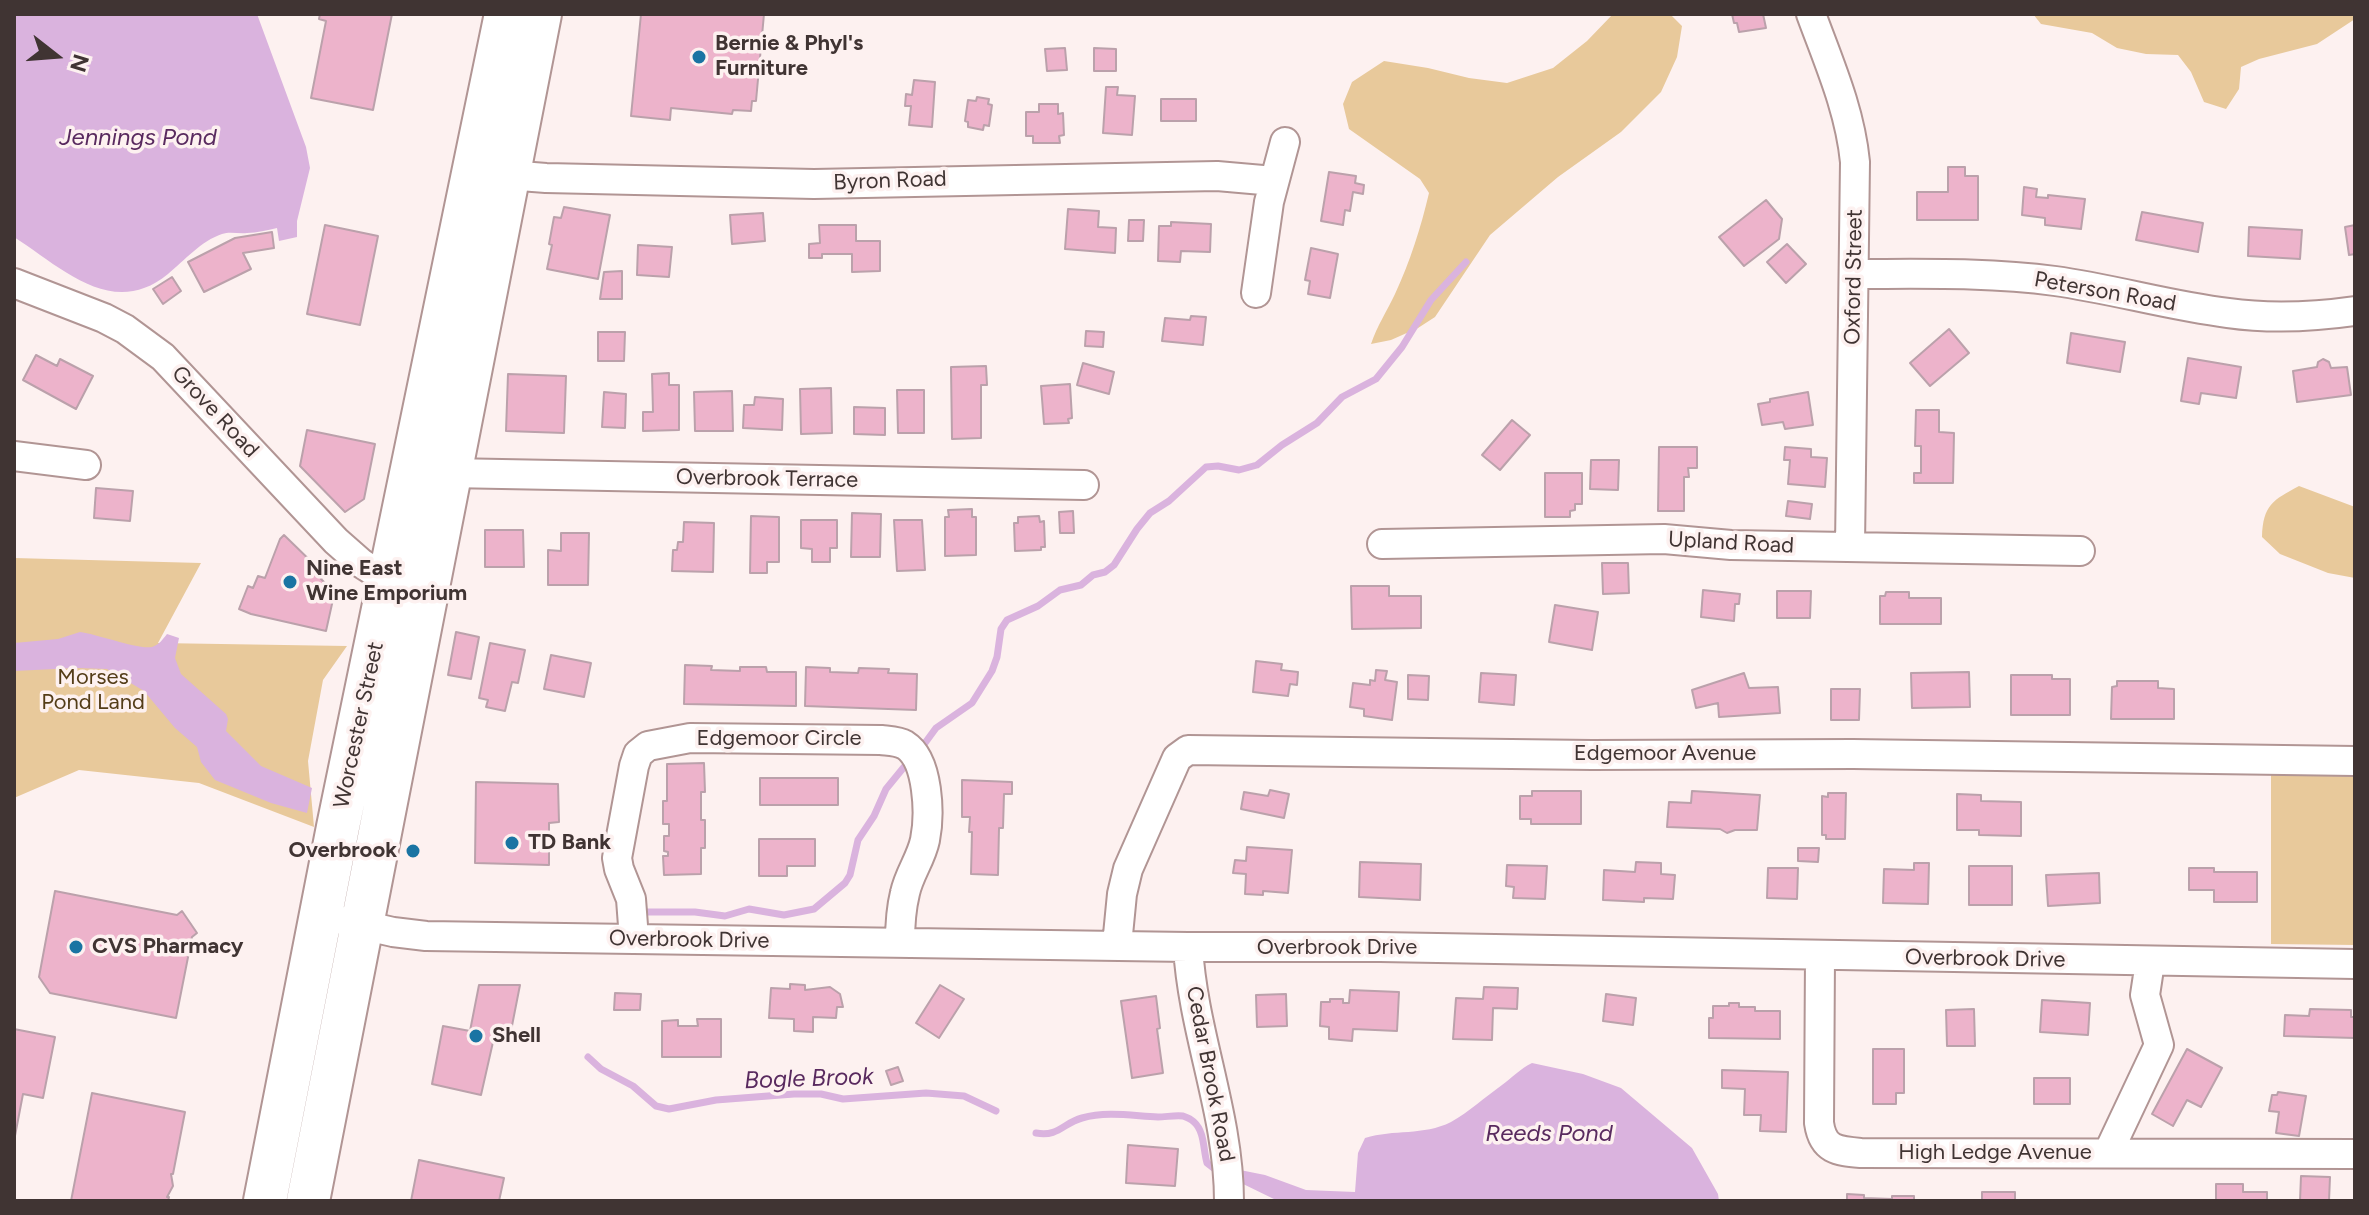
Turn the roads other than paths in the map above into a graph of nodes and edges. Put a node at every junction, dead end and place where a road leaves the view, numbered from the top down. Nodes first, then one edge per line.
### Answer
1 (506, 14) edge
2 (540, 14) edge
3 (1811, 14) edge
4 (1285, 142) dead end
5 (507, 175) junction
6 (1274, 181) junction
7 (1855, 274) junction
8 (14, 283) edge
9 (1256, 293) dead end
10 (2355, 311) edge
11 (14, 456) edge
12 (86, 465) dead end
13 (449, 473) junction
14 (1084, 485) dead end
15 (1382, 544) dead end
16 (1850, 546) junction
17 (2080, 551) dead end
18 (389, 581) junction
19 (2355, 761) edge
20 (321, 916) junction
21 (362, 925) junction
22 (634, 939) junction
23 (900, 943) junction
24 (1117, 945) junction
25 (1188, 947) junction
26 (1820, 956) junction
27 (2150, 962) junction
28 (2355, 964) edge
29 (2108, 1153) junction
30 (2355, 1154) edge
31 (265, 1201) edge
32 (308, 1201) edge
33 (1229, 1201) edge

1 - 18 highway, Worcester Street
2 - 5 highway, Worcester Street
3 - 7 street, Oxford Street
4 - 6 street
5 - 6 street, Byron Road
5 - 13 highway, Worcester Street
6 - 9 street
7 - 10 street, Peterson Road
7 - 16 street, Oxford Street
8 - 18 street, Grove Road
11 - 12 street
13 - 14 street, Overbrook Terrace
13 - 21 highway, Worcester Street
15 - 16 street, Upland Road
16 - 17 street, Upland Road
18 - 20 highway, Worcester Street
19 - 24 street, Edgemoor Avenue
20 - 21 street, Overbrook Drive
20 - 31 highway, Worcester Street
21 - 22 street, Overbrook Drive
21 - 32 highway, Worcester Street
22 - 23 street, Overbrook Drive
22 - 23 street, Edgemoor Circle
23 - 24 street, Overbrook Drive
24 - 25 street, Overbrook Drive
25 - 26 street, Overbrook Drive
25 - 33 street, Cedar Brook Road
26 - 27 street, Overbrook Drive
26 - 29 street, High Ledge Avenue
27 - 28 street, Overbrook Drive
27 - 29 street
29 - 30 street, High Ledge Avenue

